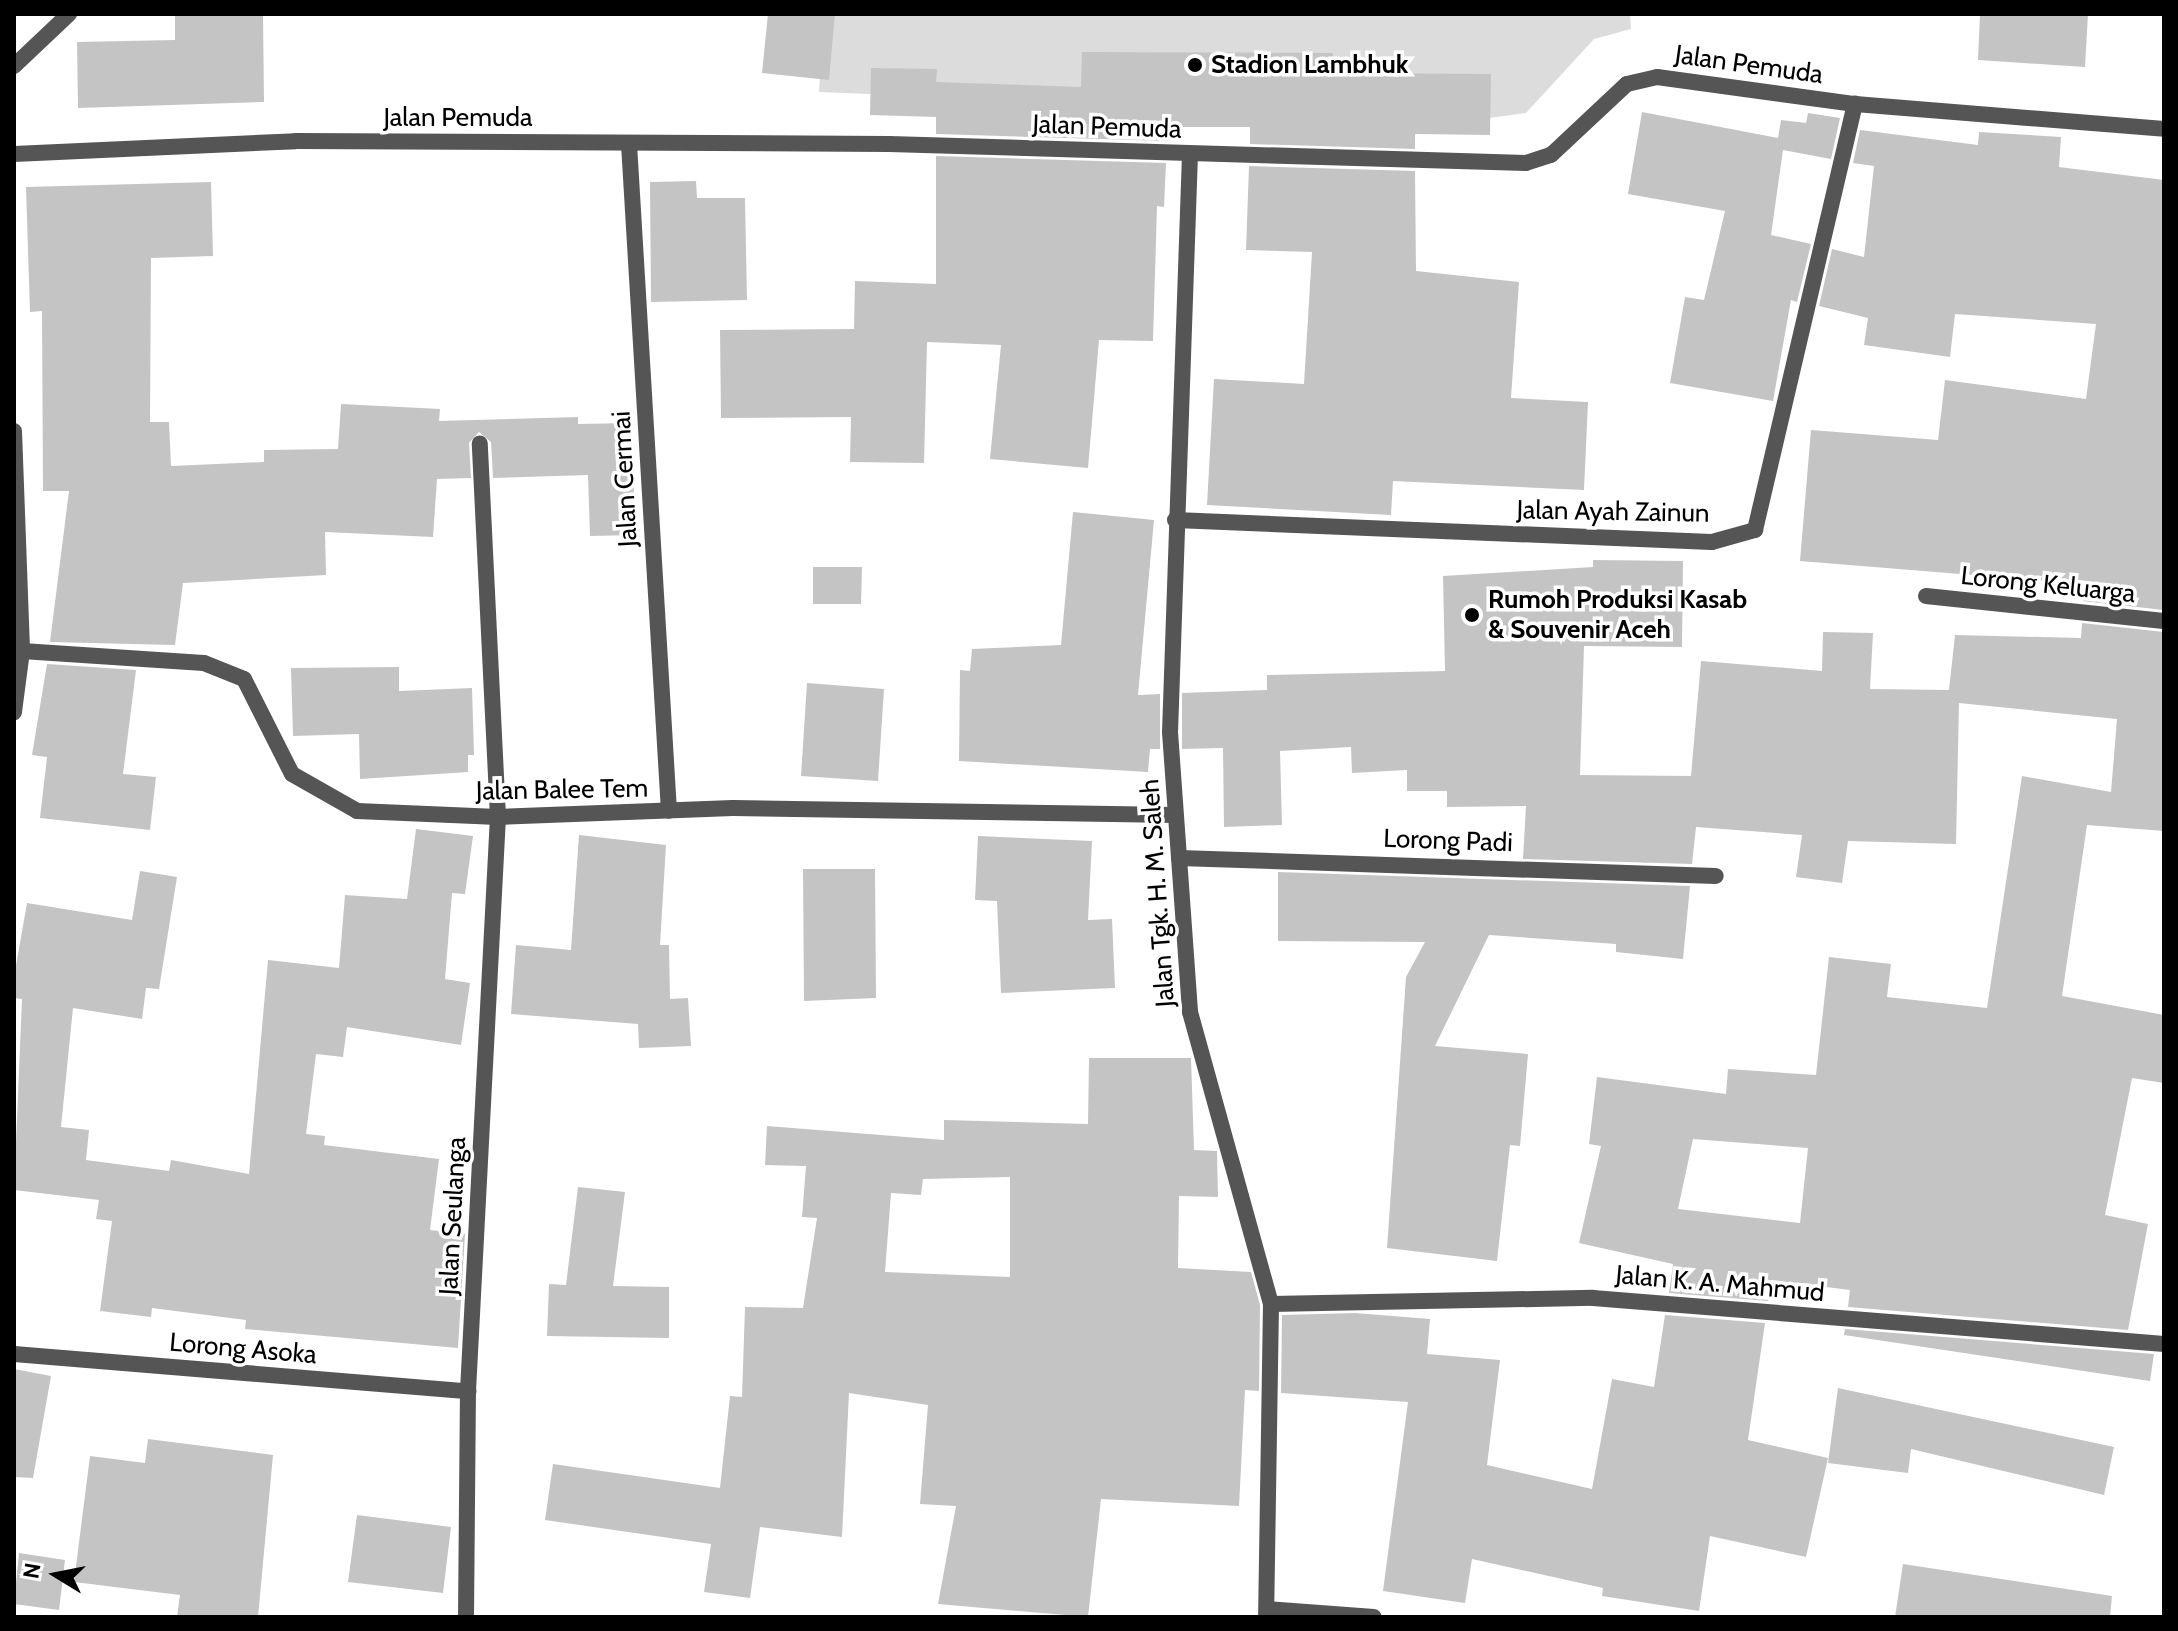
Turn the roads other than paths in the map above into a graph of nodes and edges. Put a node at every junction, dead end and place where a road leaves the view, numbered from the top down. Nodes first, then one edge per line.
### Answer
1 (69, 14) edge
2 (14, 66) edge
3 (1855, 104) junction
4 (2164, 129) edge
5 (629, 144) junction
6 (14, 154) edge
7 (1190, 154) junction
8 (14, 431) edge
9 (480, 443) dead end
10 (1175, 520) junction
11 (1926, 596) dead end
12 (2164, 621) edge
13 (22, 651) junction
14 (14, 712) edge
15 (669, 811) junction
16 (1175, 815) junction
17 (498, 817) junction
18 (1179, 858) junction
19 (1716, 876) dead end
20 (1271, 1304) junction
21 (2164, 1344) edge
22 (14, 1354) edge
23 (468, 1391) junction
24 (1267, 1613) edge
25 (466, 1617) edge
26 (1374, 1617) edge

1 - 2 street
3 - 4 street, Jalan Pemuda
3 - 7 street, Jalan Pemuda
3 - 10 street, Jalan Ayah Zainun
5 - 6 street, Jalan Pemuda
5 - 7 street, Jalan Pemuda
5 - 15 street, Jalan Cermai
7 - 10 street, Jalan Tgk. H. M. Saleh
8 - 13 street
9 - 17 street, Jalan Seulanga
10 - 16 street, Jalan Tgk. H. M. Saleh
11 - 12 street, Lorong Keluarga
13 - 14 street
13 - 17 street, Jalan Balee Tem
15 - 16 street, Jalan Balee Tem
15 - 17 street, Jalan Balee Tem
16 - 18 street, Jalan Tgk. H. M. Saleh
17 - 23 street, Jalan Seulanga
18 - 19 street, Lorong Padi
18 - 20 street, Jalan Tgk. H. M. Saleh
20 - 21 street, Jalan K. A. Mahmud
20 - 24 street, Jalan Tgk. H. M. Saleh
22 - 23 street, Lorong Asoka
23 - 25 street, Jalan Seulanga
24 - 26 street

